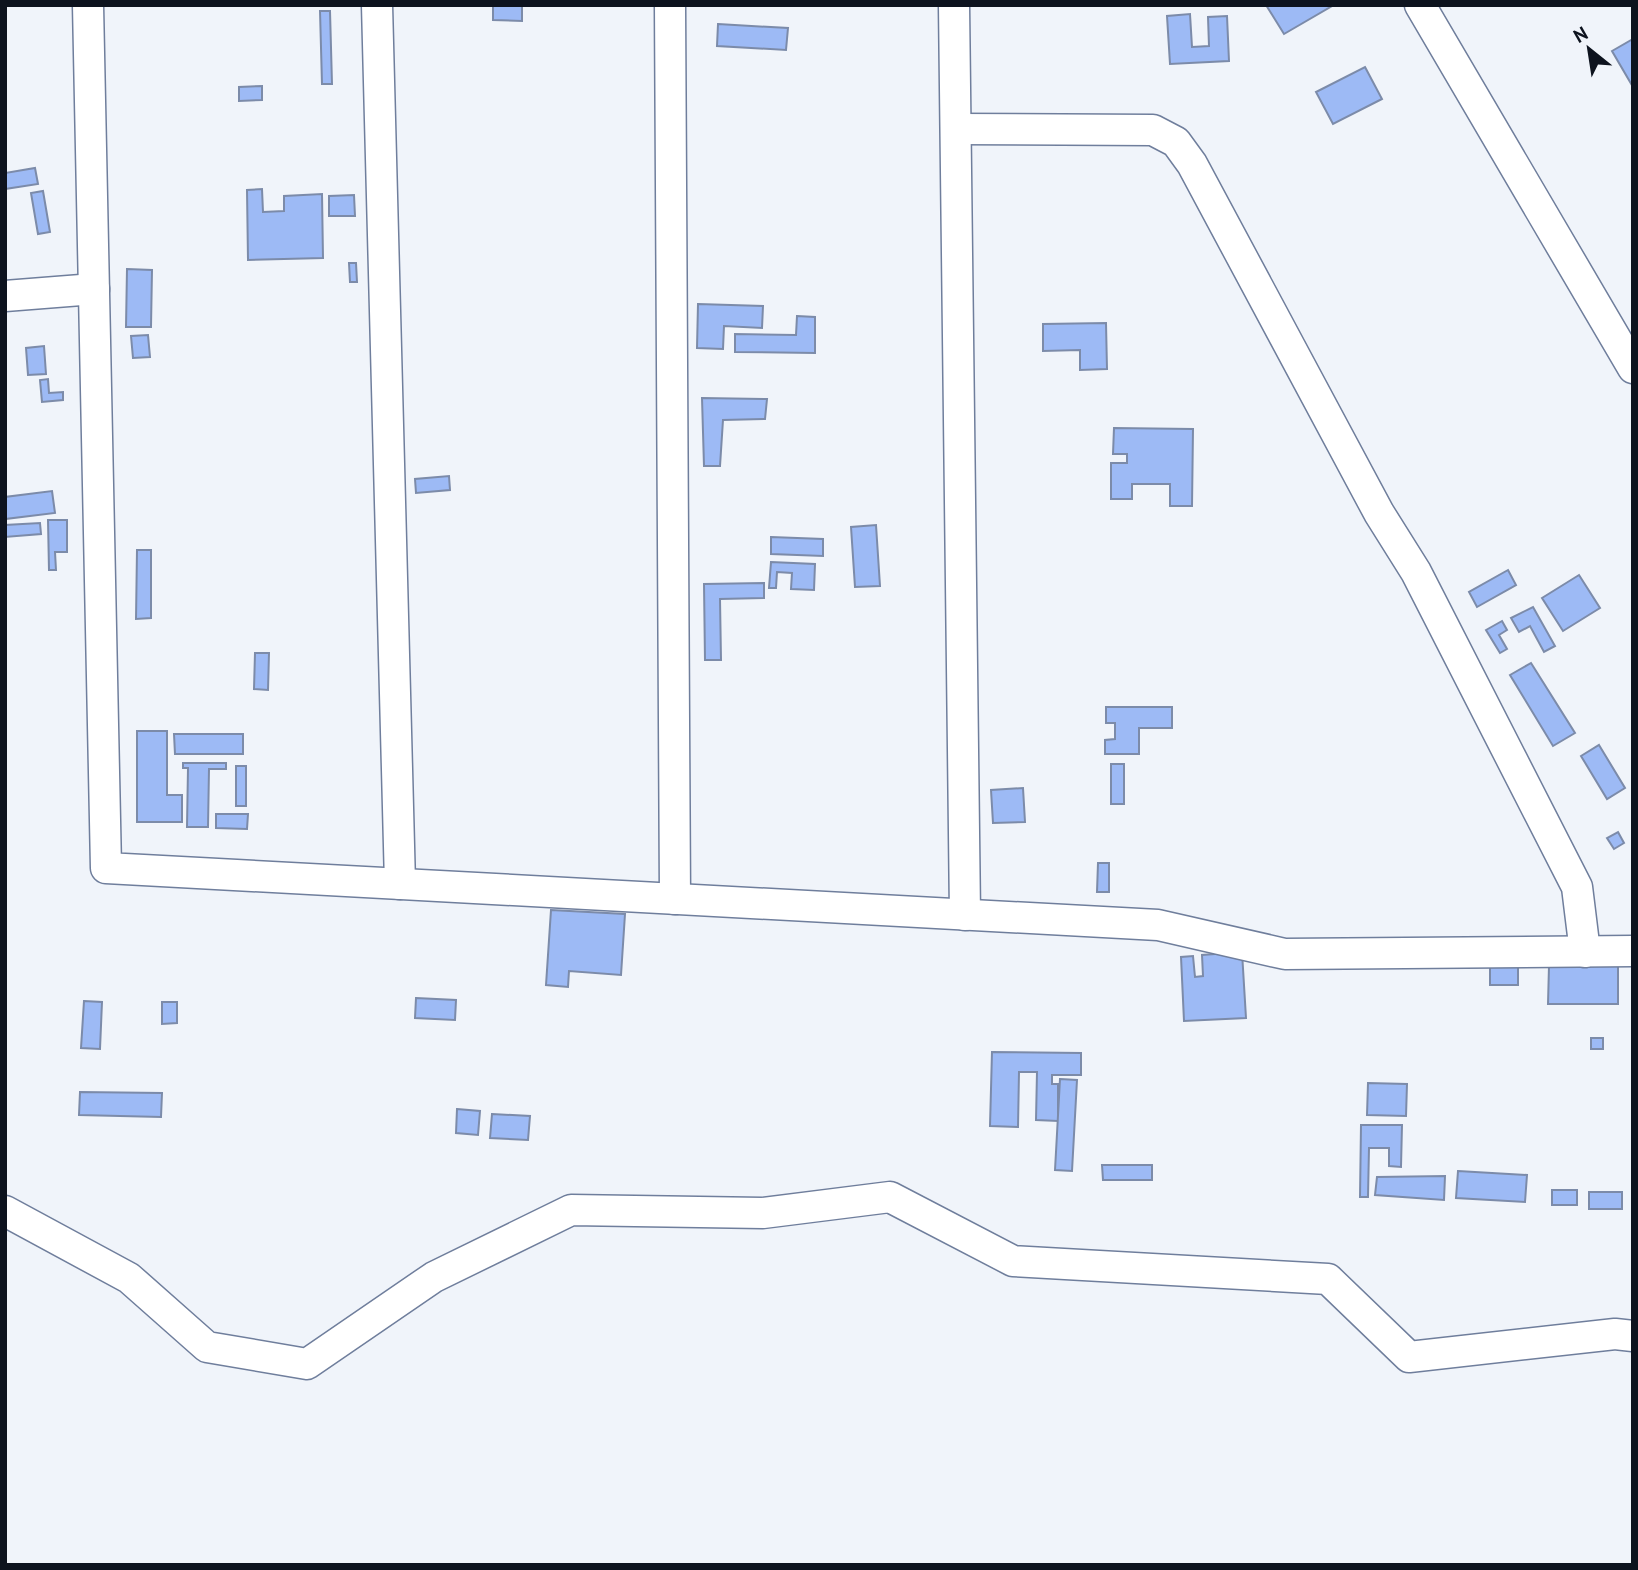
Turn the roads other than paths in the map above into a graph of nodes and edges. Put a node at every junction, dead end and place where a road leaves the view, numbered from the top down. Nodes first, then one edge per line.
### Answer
1 (88, 5) edge
2 (377, 5) edge
3 (670, 5) edge
4 (954, 5) edge
5 (1420, 5) edge
6 (956, 129) junction
7 (94, 289) junction
8 (5, 296) edge
9 (1633, 368) edge
10 (400, 884) junction
11 (675, 899) junction
12 (965, 915) junction
13 (1633, 951) edge
14 (1585, 952) junction
15 (5, 1211) edge
16 (1633, 1336) edge

1 - 7 street
2 - 10 street
3 - 11 street
4 - 6 street
5 - 9 street
6 - 12 street
6 - 14 street
7 - 8 street
7 - 10 street
10 - 11 street
11 - 12 street
12 - 14 street
13 - 14 street
15 - 16 street

